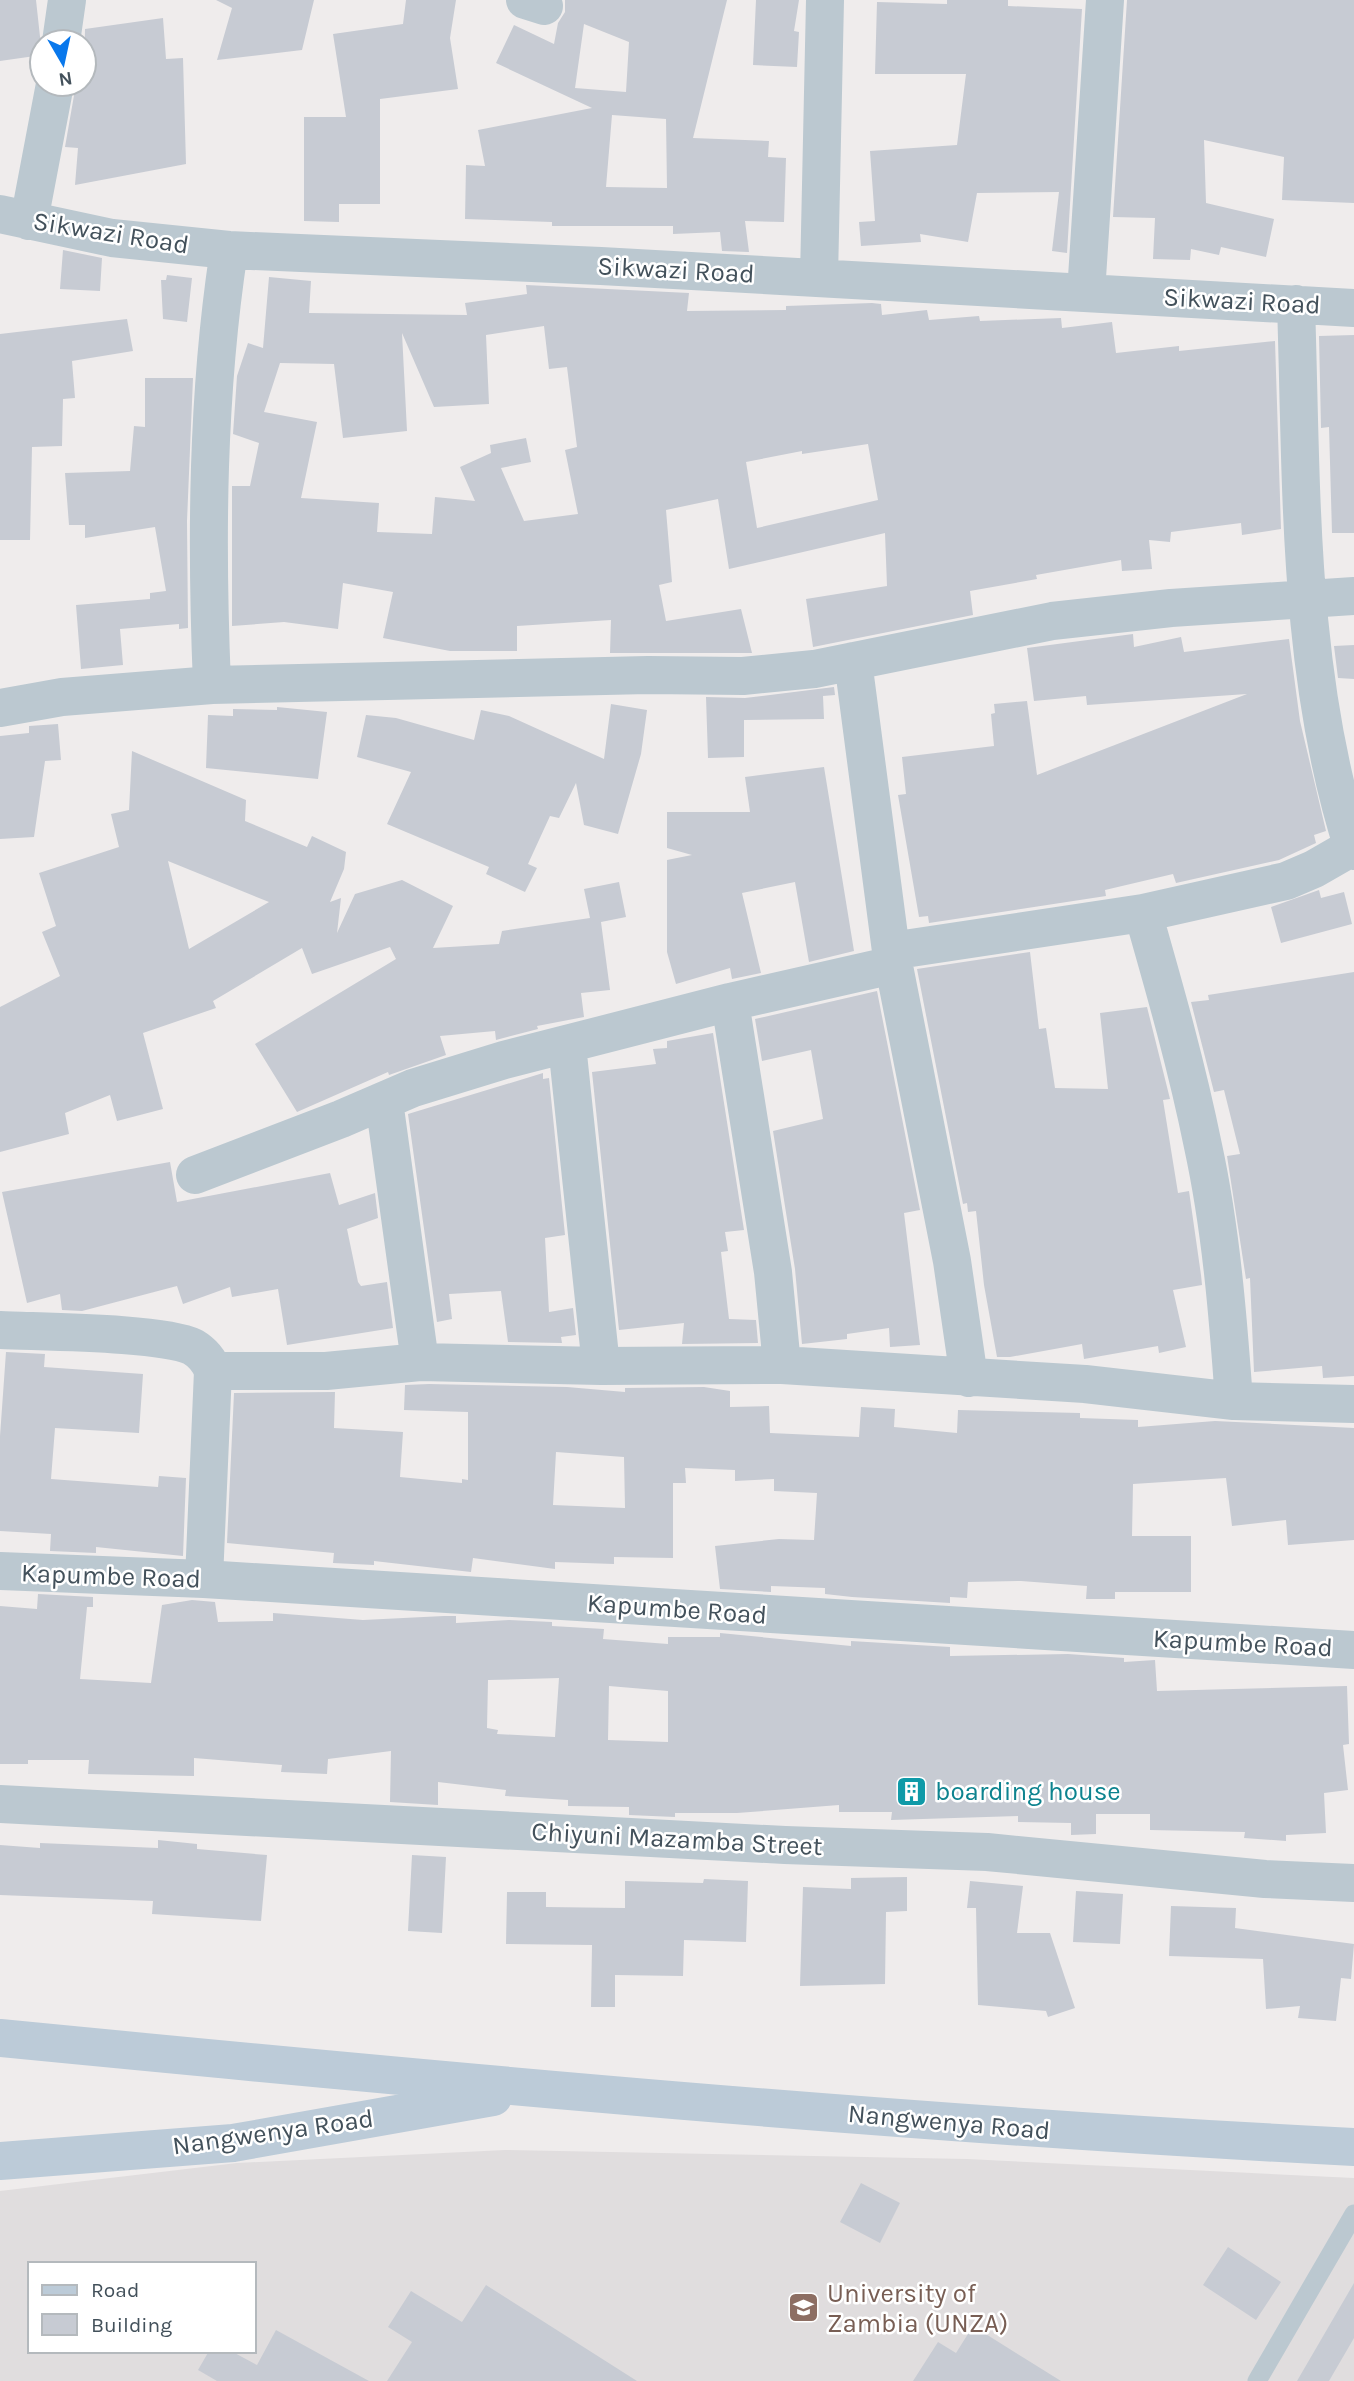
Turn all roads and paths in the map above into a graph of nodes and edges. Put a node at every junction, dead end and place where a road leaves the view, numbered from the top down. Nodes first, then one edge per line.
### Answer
1 (67, 0) edge
2 (825, 0) edge
3 (1105, 0) edge
4 (63, 28) edge
5 (51, 98) edge
6 (15, 218) edge
7 (229, 250) junction
8 (819, 278) junction
9 (1086, 293) junction
10 (1296, 304) junction
11 (1354, 308) edge
12 (1354, 596) edge
13 (1306, 599) junction
14 (853, 661) junction
15 (212, 685) junction
16 (0, 708) edge
17 (1354, 848) edge
18 (1143, 913) junction
19 (892, 958) junction
20 (730, 1002) junction
21 (567, 1045) junction
22 (384, 1101) junction
23 (195, 1175) dead end
24 (0, 1331) edge
25 (420, 1362) junction
26 (782, 1365) junction
27 (601, 1366) junction
28 (213, 1371) junction
29 (969, 1378) junction
30 (1234, 1401) junction
31 (1354, 1404) edge
32 (0, 1571) edge
33 (204, 1579) junction
34 (1354, 1650) edge
35 (0, 1804) edge
36 (1354, 1883) edge
37 (0, 2038) edge
38 (544, 2088) junction
39 (1354, 2147) edge
40 (0, 2161) edge
41 (1354, 2214) edge
42 (1257, 2381) edge

1 - 4 street
2 - 8 street
3 - 9 street
5 - 6 street
6 - 7 street, Sikwazi Road
7 - 8 street, Sikwazi Road
7 - 15 street
8 - 9 street, Sikwazi Road
9 - 10 street, Sikwazi Road
10 - 11 street, Sikwazi Road
10 - 13 street
12 - 13 street
13 - 14 street
13 - 17 street
14 - 15 street
14 - 19 street
15 - 16 street
17 - 18 street
18 - 19 street
18 - 30 street
19 - 20 street
19 - 29 street
20 - 21 street
20 - 26 street
21 - 22 street
21 - 27 street
22 - 23 street
22 - 25 street
24 - 28 street
25 - 27 street
25 - 28 street
26 - 27 street
26 - 29 street
28 - 33 street
29 - 30 street
30 - 31 street
32 - 33 street, Kapumbe Road
33 - 34 street, Kapumbe Road
35 - 36 street, Chiyuni Mazamba Street
37 - 38 main road, Nangwenya Road
38 - 39 main road, Nangwenya Road
38 - 40 main road, Nangwenya Road
41 - 42 lane

